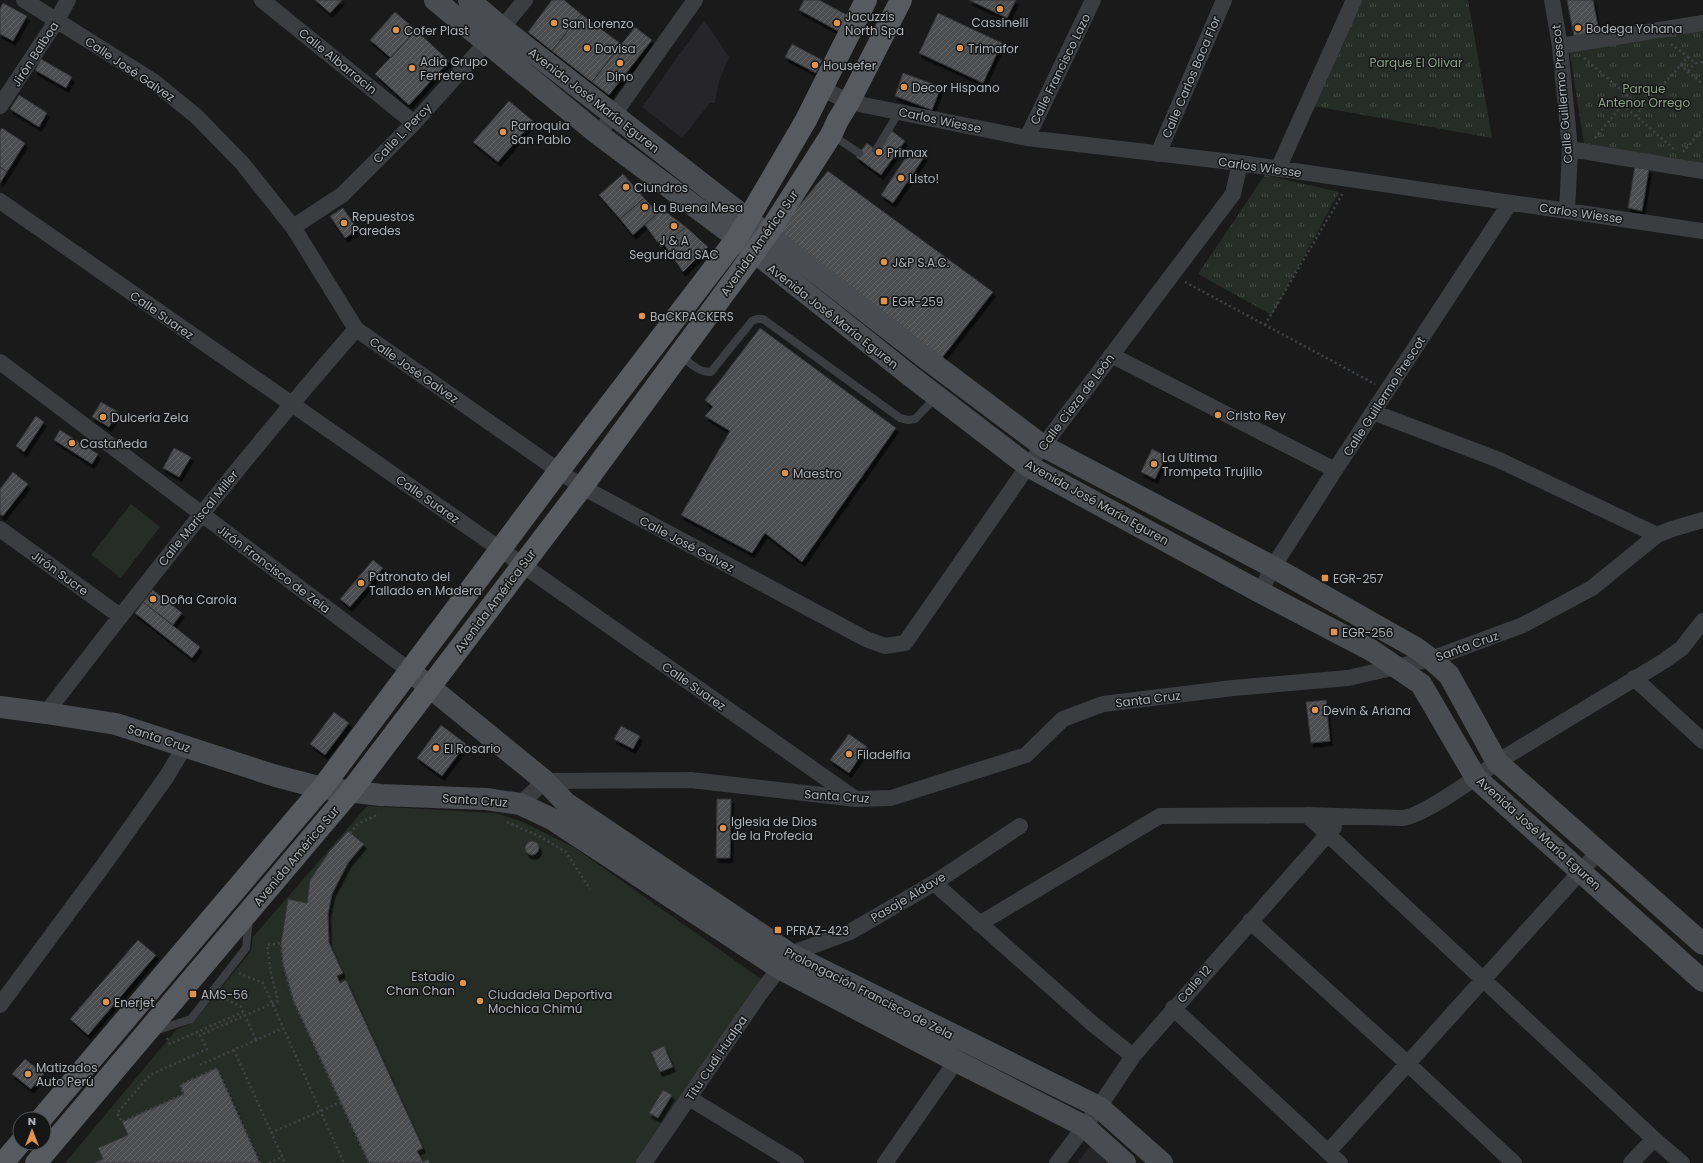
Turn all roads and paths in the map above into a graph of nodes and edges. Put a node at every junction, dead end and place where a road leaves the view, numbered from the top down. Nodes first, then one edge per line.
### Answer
1 (24, 0) edge
2 (68, 0) edge
3 (262, 0) edge
4 (434, 0) edge
5 (469, 0) edge
6 (525, 0) edge
7 (695, 0) edge
8 (866, 0) edge
9 (901, 0) edge
10 (1093, 0) edge
11 (1224, 0) edge
12 (1354, 0) edge
13 (1552, 0) edge
14 (57, 20) junction
15 (1703, 23) edge
16 (502, 28) junction
17 (486, 43) junction
18 (1564, 45) junction
19 (543, 60) junction
20 (1703, 62) edge
21 (1695, 63) junction
22 (1680, 65) junction
23 (1688, 71) junction
24 (528, 78) junction
25 (1703, 84) edge
26 (821, 88) junction
27 (1629, 97) junction
28 (849, 102) junction
29 (1623, 105) junction
30 (0, 106) edge
31 (1642, 108) junction
32 (899, 112) junction
33 (614, 114) junction
34 (1636, 116) junction
35 (414, 123) junction
36 (1703, 128) edge
37 (598, 134) junction
38 (831, 135) junction
39 (1026, 138) junction
40 (1570, 149) junction
41 (876, 150) dead end
42 (1589, 151) junction
43 (859, 154) dead end
44 (1158, 154) junction
45 (1240, 164) junction
46 (1278, 169) junction
47 (1703, 170) edge
48 (1350, 180) junction
49 (0, 201) edge
50 (1510, 203) junction
51 (1567, 211) junction
52 (748, 219) junction
53 (292, 227) junction
54 (1703, 231) edge
55 (767, 235) junction
56 (737, 238) junction
57 (754, 253) junction
58 (1171, 275) junction
59 (1265, 325) junction
60 (669, 328) junction
61 (356, 329) junction
62 (684, 348) junction
63 (1111, 355) junction
64 (927, 359) junction
65 (0, 362) edge
66 (913, 378) junction
67 (1387, 390) junction
68 (936, 396) junction
69 (290, 404) junction
70 (1373, 412) junction
71 (1043, 446) junction
72 (1028, 466) junction
73 (1335, 470) junction
74 (558, 472) junction
75 (582, 487) junction
76 (202, 514) junction
77 (1703, 520) edge
78 (0, 529) edge
79 (1657, 535) junction
80 (500, 549) junction
81 (522, 565) junction
82 (1273, 567) junction
83 (1260, 592) junction
84 (120, 616) junction
85 (1703, 621) edge
86 (885, 646) joint
87 (1431, 659) junction
88 (1397, 668) junction
89 (410, 672) junction
90 (1634, 678) junction
91 (429, 688) junction
92 (0, 707) edge
93 (46, 713) junction
94 (1703, 741) edge
95 (184, 746) junction
96 (1497, 762) junction
97 (1476, 778) junction
98 (545, 781) junction
99 (322, 788) junction
100 (350, 792) junction
101 (856, 799) junction
102 (520, 804) junction
103 (384, 811) dead end
104 (1307, 815) junction
105 (1344, 816) junction
106 (500, 820) dead end
107 (1020, 826) dead end
108 (350, 833) dead end
109 (1328, 834) junction
110 (1598, 851) junction
111 (1581, 870) junction
112 (934, 883) junction
113 (590, 889) dead end
114 (1250, 921) junction
115 (979, 924) junction
116 (1703, 944) edge
117 (784, 961) junction
118 (239, 973) dead end
119 (1482, 980) junction
120 (1703, 981) edge
121 (220, 996) dead end
122 (272, 1003) junction
123 (0, 1006) edge
124 (1173, 1008) junction
125 (243, 1012) junction
126 (245, 1015) junction
127 (283, 1028) junction
128 (256, 1040) junction
129 (170, 1044) dead end
130 (234, 1050) junction
131 (1133, 1056) junction
132 (956, 1061) junction
133 (1407, 1063) junction
134 (200, 1065) dead end
135 (688, 1098) junction
136 (341, 1102) junction
137 (1099, 1107) junction
138 (48, 1111) edge
139 (321, 1111) junction
140 (1084, 1126) junction
141 (271, 1133) junction
142 (1654, 1139) junction
143 (13, 1151) edge
144 (1328, 1152) junction
145 (282, 1157) junction
146 (3, 1163) edge
147 (36, 1163) edge
148 (260, 1163) edge
149 (269, 1163) edge
150 (284, 1163) edge
151 (344, 1163) edge
152 (369, 1163) edge
153 (644, 1163) edge
154 (796, 1163) edge
155 (885, 1163) edge
156 (1057, 1163) edge
157 (1125, 1163) edge
158 (1162, 1163) edge
159 (1340, 1163) edge
160 (1514, 1163) edge
161 (1631, 1163) edge
162 (1682, 1163) edge

1 - 14 street, Calle José Galvez
2 - 14 street, Jirón Balboa
3 - 35 street, Calle Albarracin
4 - 17 main road, Avenida José María Eguren
5 - 16 main road, Avenida José María Eguren
6 - 16 street, Calle L. Percy
7 - 33 street
8 - 26 main road, Avenida América Sur
9 - 28 main road, Avenida América Sur
10 - 39 street, Calle Francisco Lazo
11 - 44 street, Calle Carlos Baca Flor
12 - 46 street
13 - 18 street, Calle Guillermo Prescot
14 - 30 street, Jirón Balboa
14 - 53 street, Calle José Galvez
15 - 18 street
16 - 17 street, Calle L. Percy
16 - 19 main road, Avenida José María Eguren
17 - 24 main road, Avenida José María Eguren
17 - 35 street, Calle L. Percy
18 - 27 path
18 - 40 street, Calle Guillermo Prescot
19 - 24 main road
19 - 33 main road, Avenida José María Eguren
20 - 21 path
21 - 22 path
21 - 23 path
22 - 23 path
22 - 31 path
23 - 25 path
24 - 37 main road, Avenida José María Eguren
26 - 28 street, Carlos Wiesse
26 - 52 main road, Avenida América Sur
27 - 29 path
27 - 31 path
28 - 32 street, Carlos Wiesse
28 - 38 main road, Avenida América Sur
29 - 34 path
29 - 42 path
31 - 34 path
32 - 39 street, Carlos Wiesse
32 - 41 lane
33 - 37 street
33 - 52 main road, Avenida José María Eguren
34 - 36 path
35 - 53 street, Calle L. Percy
37 - 56 main road, Avenida José María Eguren
38 - 43 lane
38 - 55 main road, Avenida América Sur
39 - 44 street, Carlos Wiesse
40 - 42 street
40 - 51 street, Calle Guillermo Prescot
42 - 47 street
44 - 45 street, Carlos Wiesse
45 - 46 street, Carlos Wiesse
45 - 58 street, Calle Cieza de León
46 - 48 street, Carlos Wiesse
48 - 50 street, Carlos Wiesse
48 - 59 path
49 - 69 street, Calle Suarez
50 - 51 street, Carlos Wiesse
50 - 67 street, Calle Guillermo Prescot
51 - 54 street, Carlos Wiesse
52 - 55 main road, Avenida José María Eguren
52 - 56 main road, Avenida América Sur
53 - 61 street, Calle José Galvez
55 - 57 main road, Avenida América Sur
55 - 64 main road, Avenida José María Eguren
56 - 57 main road, Avenida José María Eguren
56 - 60 main road, Avenida América Sur
57 - 62 main road, Avenida América Sur
57 - 66 main road, Avenida José María Eguren
58 - 59 path
58 - 63 street, Calle Cieza de León
59 - 67 path
60 - 62 main road
60 - 74 main road, Avenida América Sur
61 - 69 street, Calle Mariscal Miller
61 - 74 street, Calle José Galvez
62 - 68 lane
62 - 75 main road, Avenida América Sur
63 - 71 street, Calle Cieza de León
63 - 73 street
64 - 66 main road
64 - 71 main road, Avenida José María Eguren
65 - 76 street, Jirón Francisco de Zela
66 - 68 main road, Avenida José María Eguren
67 - 70 street, Calle Guillermo Prescot
68 - 72 main road, Avenida José María Eguren
69 - 76 street, Calle Mariscal Miller
69 - 80 street, Calle Suarez
70 - 73 street, Calle Guillermo Prescot
70 - 79 street
71 - 72 street, Calle Cieza de León
71 - 82 main road, Avenida José María Eguren
72 - 83 main road, Avenida José María Eguren
72 - 86 street, Calle Cieza de León
73 - 82 street, Calle Guillermo Prescot
74 - 75 street, Calle José Galvez
74 - 80 main road, Avenida América Sur
75 - 81 main road, Avenida América Sur
75 - 86 street, Calle José Galvez
76 - 84 street, Calle Mariscal Miller
76 - 89 street, Jirón Francisco de Zela
77 - 79 street, Santa Cruz
78 - 84 street, Jirón Sucre
79 - 87 street, Santa Cruz
80 - 81 street, Calle Suarez
80 - 89 main road, Avenida América Sur
81 - 91 main road, Avenida América Sur
81 - 101 street, Calle Suarez
82 - 83 street, Calle Guillermo Prescot
82 - 87 main road, Avenida José María Eguren
83 - 88 main road, Avenida José María Eguren
84 - 93 street, Calle Mariscal Miller
85 - 90 street
87 - 88 street, Santa Cruz
87 - 96 main road, Avenida José María Eguren
88 - 97 main road, Avenida José María Eguren
88 - 101 street, Santa Cruz
89 - 91 main road, Jirón Francisco de Zela
89 - 99 main road, Avenida América Sur
90 - 94 street
90 - 96 street
91 - 98 main road, Jirón Francisco de Zela
91 - 100 main road, Avenida América Sur
92 - 93 main road, Santa Cruz
93 - 95 main road, Santa Cruz
95 - 99 main road, Santa Cruz
95 - 123 street
96 - 97 street
96 - 110 main road, Avenida José María Eguren
97 - 105 street
97 - 111 main road, Avenida José María Eguren
98 - 101 street, Santa Cruz
98 - 102 street, Santa Cruz
98 - 117 main road, Prolongación Francisco de Zela
99 - 100 main road, Santa Cruz
99 - 138 main road, Avenida América Sur
100 - 102 main road, Santa Cruz
100 - 147 main road, Avenida América Sur
102 - 117 main road, Prolongación Francisco de Zela
103 - 108 path
104 - 105 street
104 - 109 street
104 - 115 street
105 - 109 street, Calle 12
106 - 113 path
107 - 112 street, Pasaje Aldave
109 - 114 street, Calle 12
109 - 119 street
110 - 111 street
110 - 116 main road, Avenida José María Eguren
111 - 119 street
111 - 120 main road, Avenida José María Eguren
112 - 115 street
112 - 117 street, Pasaje Aldave
114 - 124 street, Calle 12
114 - 133 street
115 - 131 street
117 - 132 main road, Prolongación Francisco de Zela
117 - 135 street, Titu Cudi Hualpa
117 - 137 main road, Prolongación Francisco de Zela
118 - 122 path
119 - 133 street
119 - 142 street
121 - 125 path
122 - 126 path
122 - 127 path
122 - 136 path
124 - 131 street, Calle 12
124 - 144 street
125 - 126 path
125 - 129 path
126 - 128 path
126 - 148 path
127 - 128 path
127 - 139 path
128 - 130 path
130 - 134 path
130 - 141 path
131 - 137 street, Calle 12
132 - 140 main road, Prolongación Francisco de Zela
132 - 155 street
133 - 144 street
133 - 160 street
135 - 153 street, Titu Cudi Hualpa
135 - 154 street
136 - 139 path
136 - 152 path
137 - 140 street, Calle 12
137 - 158 main road, Prolongación Francisco de Zela
139 - 141 path
139 - 151 path
140 - 156 street, Calle 12
140 - 157 main road, Prolongación Francisco de Zela
141 - 145 path
142 - 161 street
142 - 162 street
143 - 146 main road
144 - 159 street
145 - 149 path
145 - 150 path

